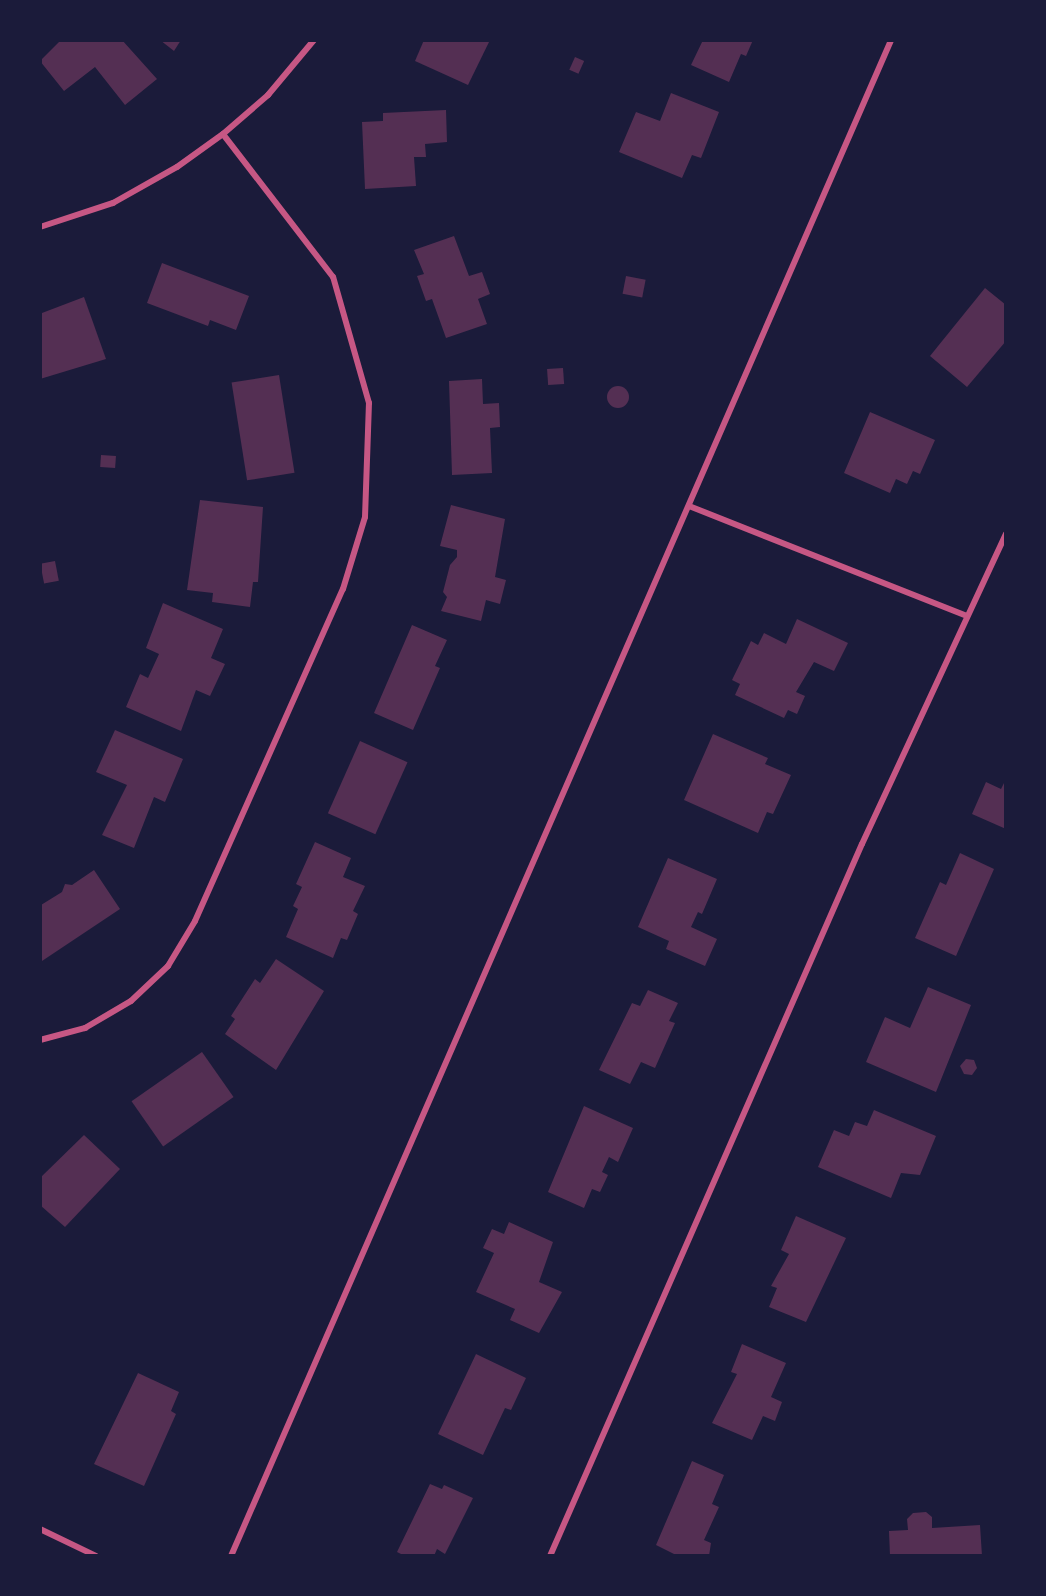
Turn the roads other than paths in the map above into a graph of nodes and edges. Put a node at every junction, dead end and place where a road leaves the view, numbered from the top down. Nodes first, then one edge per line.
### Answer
1 (314, 40) edge
2 (891, 40) edge
3 (223, 134) junction
4 (40, 227) edge
5 (688, 506) junction
6 (1005, 534) edge
7 (965, 615) junction
8 (40, 1040) edge
9 (40, 1529) edge
10 (96, 1556) edge
11 (231, 1556) edge
12 (550, 1556) edge

1 - 3 street
2 - 5 street
3 - 4 street
3 - 8 street
5 - 7 street
5 - 11 street
6 - 7 street
7 - 12 street
9 - 10 street

